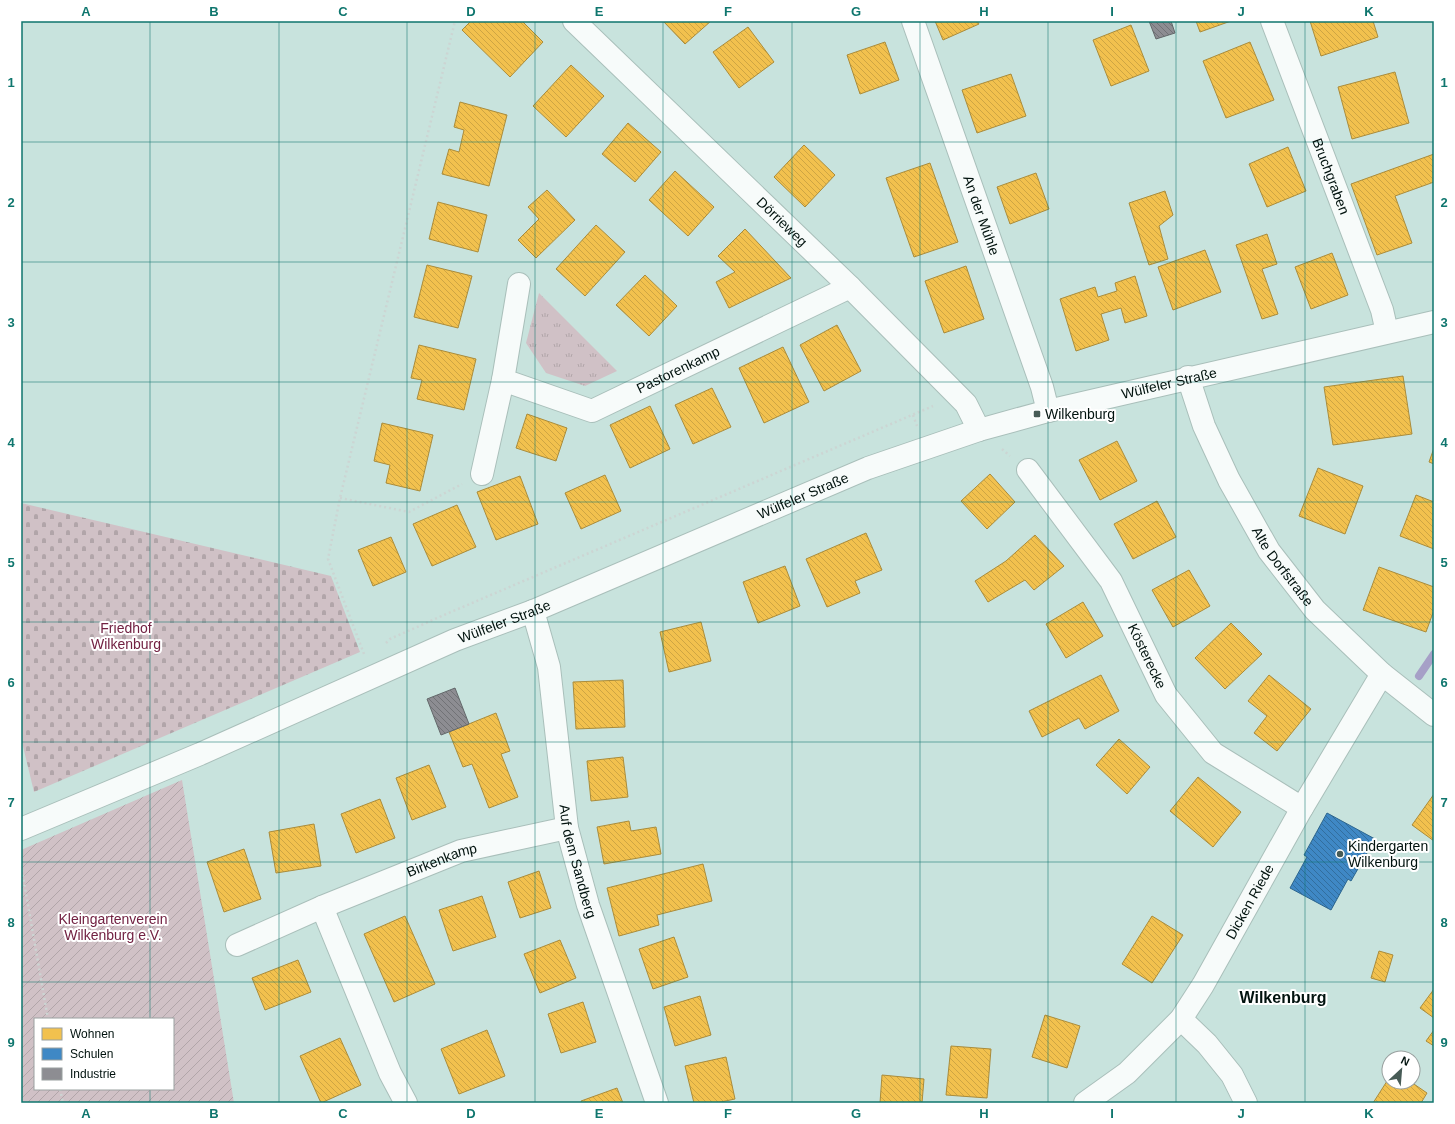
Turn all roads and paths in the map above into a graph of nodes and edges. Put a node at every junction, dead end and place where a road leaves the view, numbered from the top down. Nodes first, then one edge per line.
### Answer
1 (454, 21) edge
2 (574, 21) edge
3 (913, 21) edge
4 (1272, 21) edge
5 (519, 284) dead end
6 (850, 287) junction
7 (1434, 322) edge
8 (1387, 332) junction
9 (1188, 378) junction
10 (503, 380) junction
11 (1048, 410) junction
12 (979, 430) junction
13 (1028, 470) dead end
14 (482, 474) joint
15 (340, 498) junction
16 (533, 611) junction
17 (366, 660) dead end
18 (1382, 674) junction
19 (1434, 715) edge
20 (1302, 808) junction
21 (567, 828) junction
22 (21, 829) edge
23 (21, 865) edge
24 (322, 907) junction
25 (237, 945) dead end
26 (48, 1018) edge
27 (1181, 1019) junction
28 (60, 1090) edge
29 (63, 1103) edge
30 (406, 1103) edge
31 (657, 1103) edge
32 (1085, 1103) edge
33 (1246, 1103) edge

1 - 15 path
2 - 6 street, Dörrieweg
3 - 11 street, An der Mühle
4 - 8 street, Bruchgraben
5 - 10 street
6 - 10 street, Pastorenkamp
6 - 12 street, Dörrieweg
7 - 8 street, Wülfeler Straße
8 - 9 street, Wülfeler Straße
9 - 11 street, Wülfeler Straße
9 - 18 street, Alte Dorfstraße
10 - 14 street
11 - 12 street, Wülfeler Straße
12 - 16 street, Wülfeler Straße
13 - 20 street, Kösterecke
14 - 15 path
15 - 17 path
16 - 21 street, Auf dem Sandberg
16 - 22 street, Wülfeler Straße
18 - 19 street, Alte Dorfstraße
18 - 20 street, Dicken Riede
20 - 27 street, Dicken Riede
21 - 24 street, Birkenkamp
21 - 31 street, Auf dem Sandberg
23 - 26 path
24 - 25 street, Birkenkamp
24 - 30 street
27 - 32 street, Dicken Riede
27 - 33 street
28 - 29 path

